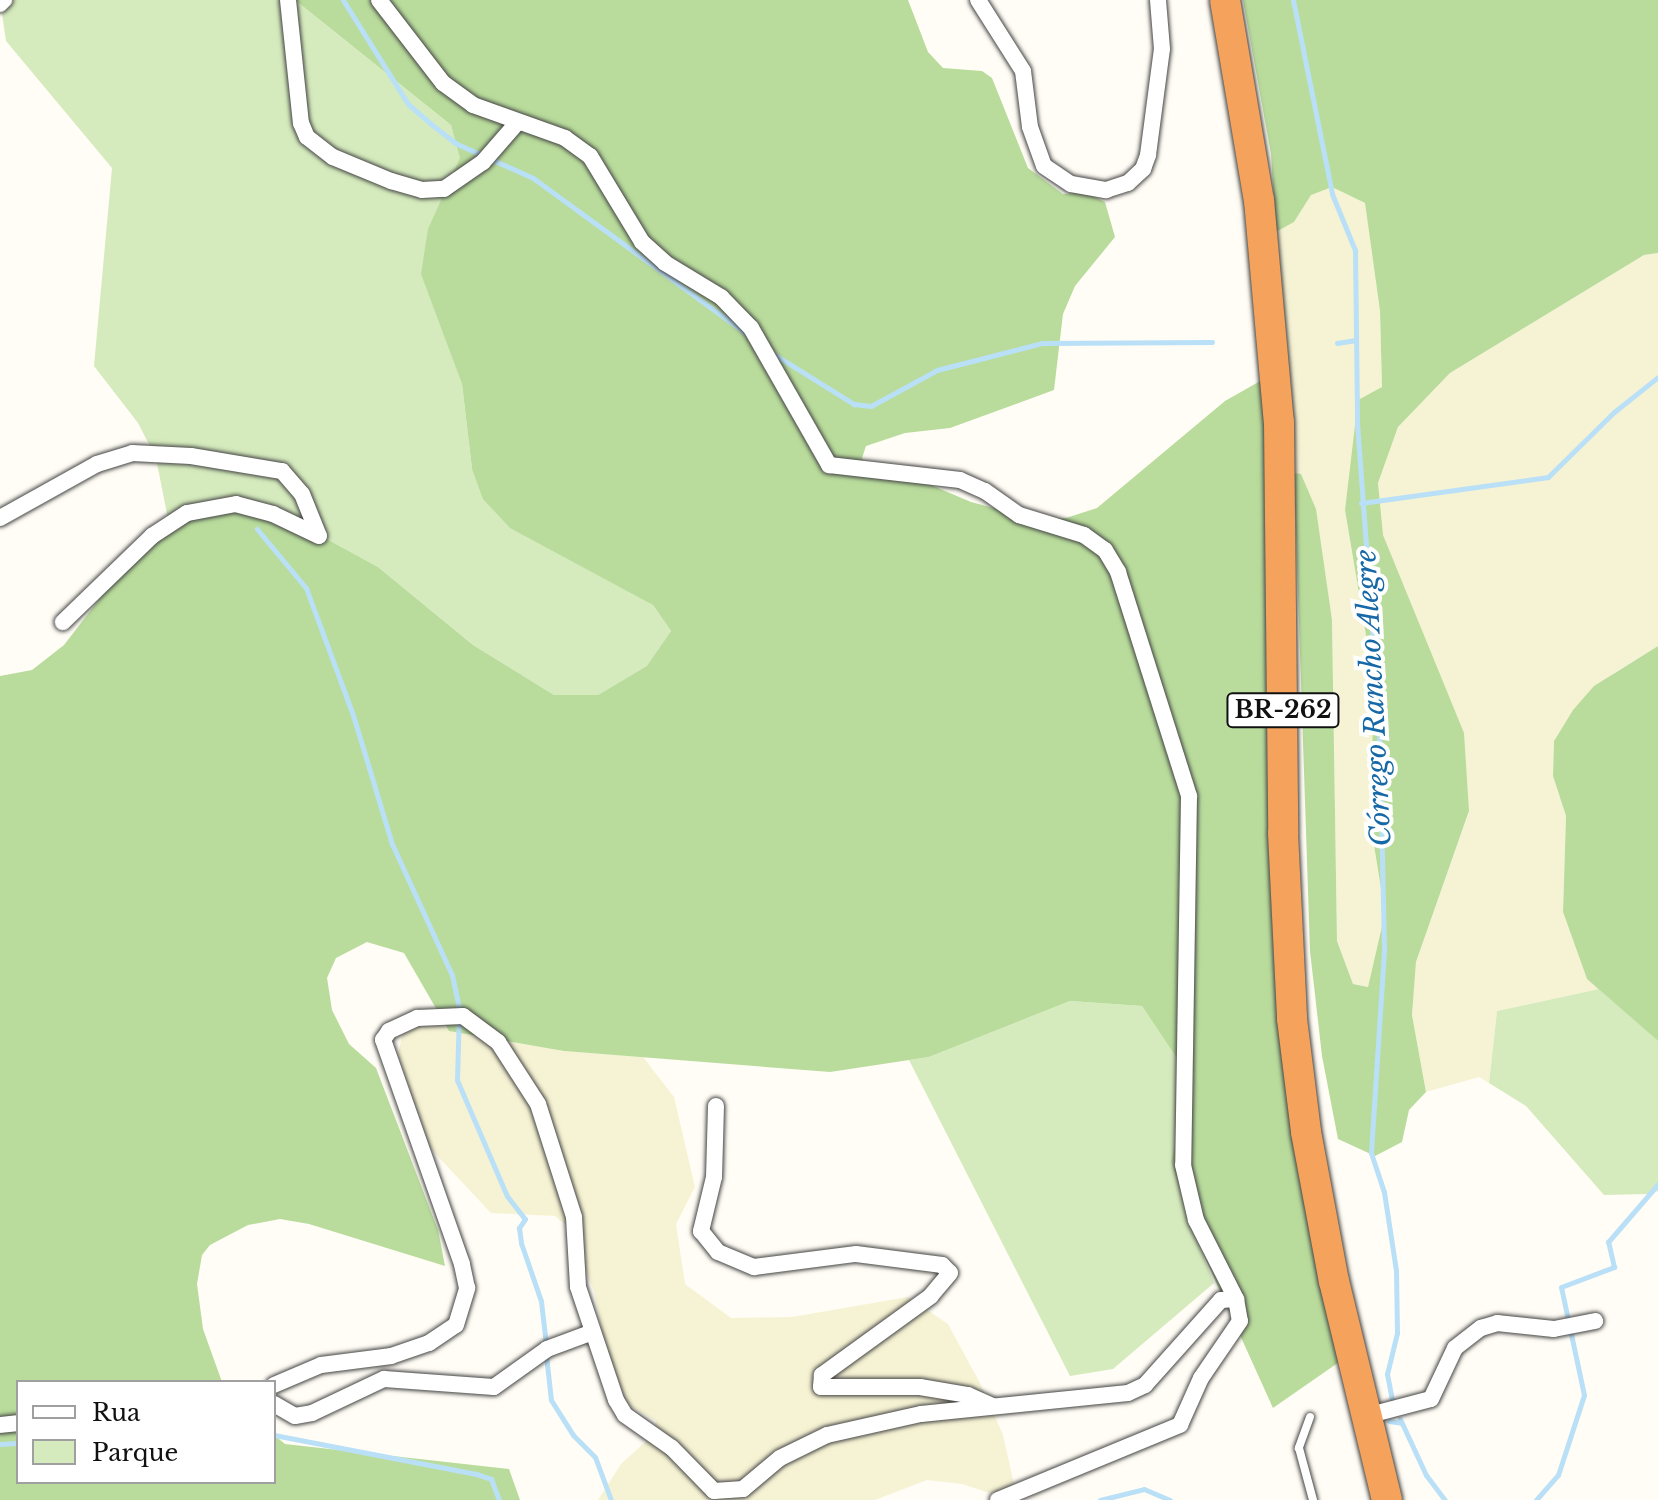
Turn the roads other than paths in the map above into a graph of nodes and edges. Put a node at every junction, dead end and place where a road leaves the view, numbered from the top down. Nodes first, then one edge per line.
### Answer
1 (288, 0) edge
2 (379, 0) edge
3 (978, 0) edge
4 (1158, 0) edge
5 (1225, 0) edge
6 (517, 123) junction
7 (0, 518) edge
8 (63, 622) dead end
9 (716, 1106) dead end
10 (1236, 1299) junction
11 (1595, 1321) dead end
12 (590, 1333) junction
13 (276, 1384) edge
14 (276, 1405) edge
15 (998, 1408) junction
16 (1366, 1416) junction
17 (1310, 1417) dead end
18 (998, 1500) edge
19 (1313, 1500) edge
20 (1387, 1500) edge

1 - 6 street
2 - 6 street
3 - 4 street
5 - 16 highway, BR-262
6 - 10 street
7 - 8 street
9 - 15 street
10 - 15 street
10 - 18 street
11 - 16 street
12 - 13 street
12 - 14 street
12 - 15 street
16 - 20 highway, BR-262
17 - 19 lane

